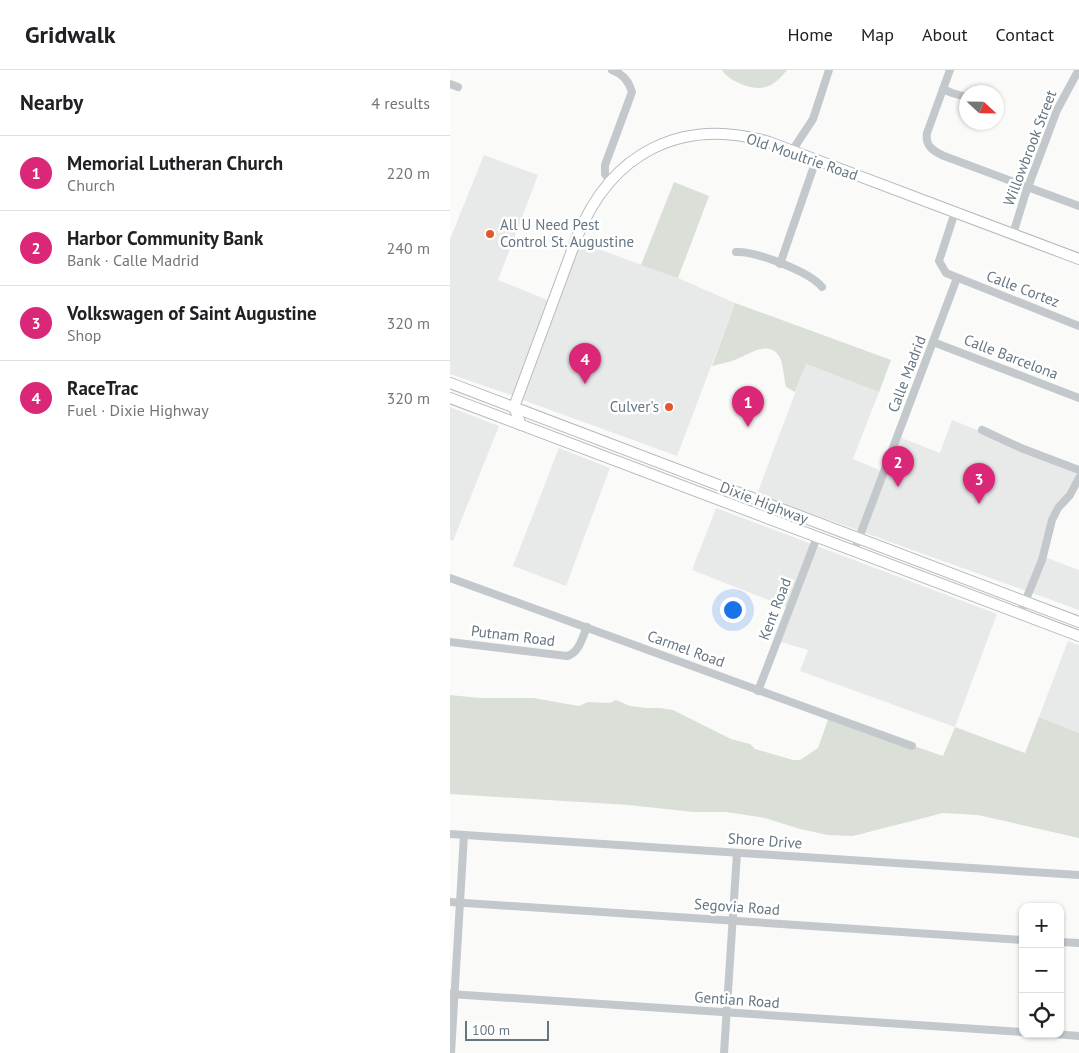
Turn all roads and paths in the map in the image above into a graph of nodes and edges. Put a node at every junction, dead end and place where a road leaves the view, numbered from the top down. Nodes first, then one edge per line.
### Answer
1 (612, 70) edge
2 (829, 70) edge
3 (950, 70) edge
4 (1077, 73) edge
5 (943, 89) junction
6 (959, 95) edge
7 (792, 151) junction
8 (816, 160) junction
9 (610, 181) junction
10 (1028, 187) junction
11 (1079, 206) edge
12 (955, 212) junction
13 (1013, 234) junction
14 (736, 252) dead end
15 (1079, 259) edge
16 (780, 264) junction
17 (957, 278) junction
18 (822, 287) dead end
19 (1079, 326) edge
20 (933, 342) junction
21 (450, 383) edge
22 (450, 398) edge
23 (1079, 398) edge
24 (514, 407) junction
25 (521, 425) junction
26 (982, 430) dead end
27 (1079, 470) edge
28 (688, 474) junction
29 (1079, 478) edge
30 (693, 490) junction
31 (817, 537) junction
32 (859, 539) junction
33 (854, 551) junction
34 (450, 578) edge
35 (1025, 601) junction
36 (1020, 614) junction
37 (1079, 622) edge
38 (587, 627) junction
39 (1079, 636) edge
40 (450, 642) edge
41 (758, 691) junction
42 (912, 746) dead end
43 (450, 834) edge
44 (464, 835) junction
45 (738, 853) junction
46 (1079, 875) edge
47 (450, 902) edge
48 (460, 902) junction
49 (733, 921) junction
50 (1019, 940) edge
51 (1064, 942) edge
52 (1079, 943) edge
53 (452, 994) edge
54 (727, 1013) junction
55 (1019, 1032) edge
56 (1064, 1035) edge
57 (1079, 1036) edge
58 (451, 1053) edge
59 (724, 1053) edge

1 - 9 street
2 - 7 street
3 - 5 street
4 - 10 street, Willowbrook Street
5 - 6 street
5 - 10 street
7 - 8 main road, Old Moultrie Road
7 - 9 main road, Old Moultrie Road
8 - 12 main road, Old Moultrie Road
8 - 16 street
9 - 24 main road, Old Moultrie Road
10 - 11 street
10 - 13 street, Willowbrook Street
12 - 13 main road, Old Moultrie Road
12 - 17 street
13 - 15 main road, Old Moultrie Road
14 - 16 street
16 - 18 street
17 - 19 street, Calle Cortez
17 - 20 street, Calle Madrid
20 - 23 street, Calle Barcelona
20 - 32 street, Calle Madrid
21 - 24 main road, Dixie Highway
22 - 25 main road
24 - 25 main road
24 - 28 main road, Dixie Highway
25 - 30 main road
26 - 27 street
28 - 30 street
28 - 32 main road, Dixie Highway
29 - 35 street
30 - 31 main road
31 - 33 main road
31 - 41 street, Kent Road
32 - 33 street, Calle Madrid
32 - 35 main road, Dixie Highway
33 - 36 main road
34 - 38 street, Carmel Road
35 - 36 street
35 - 37 main road, Dixie Highway
36 - 39 main road
38 - 40 street, Putnam Road
38 - 41 street, Carmel Road
41 - 42 street, Carmel Road
43 - 44 street, Shore Drive
44 - 45 street, Shore Drive
44 - 48 street
45 - 46 street, Shore Drive
45 - 49 street
47 - 48 street, Segovia Road
48 - 49 street, Segovia Road
48 - 53 street
49 - 50 street, Segovia Road
49 - 54 street
51 - 52 street
53 - 54 street, Gentian Road
53 - 58 street
54 - 55 street, Gentian Road
54 - 59 street
56 - 57 street

